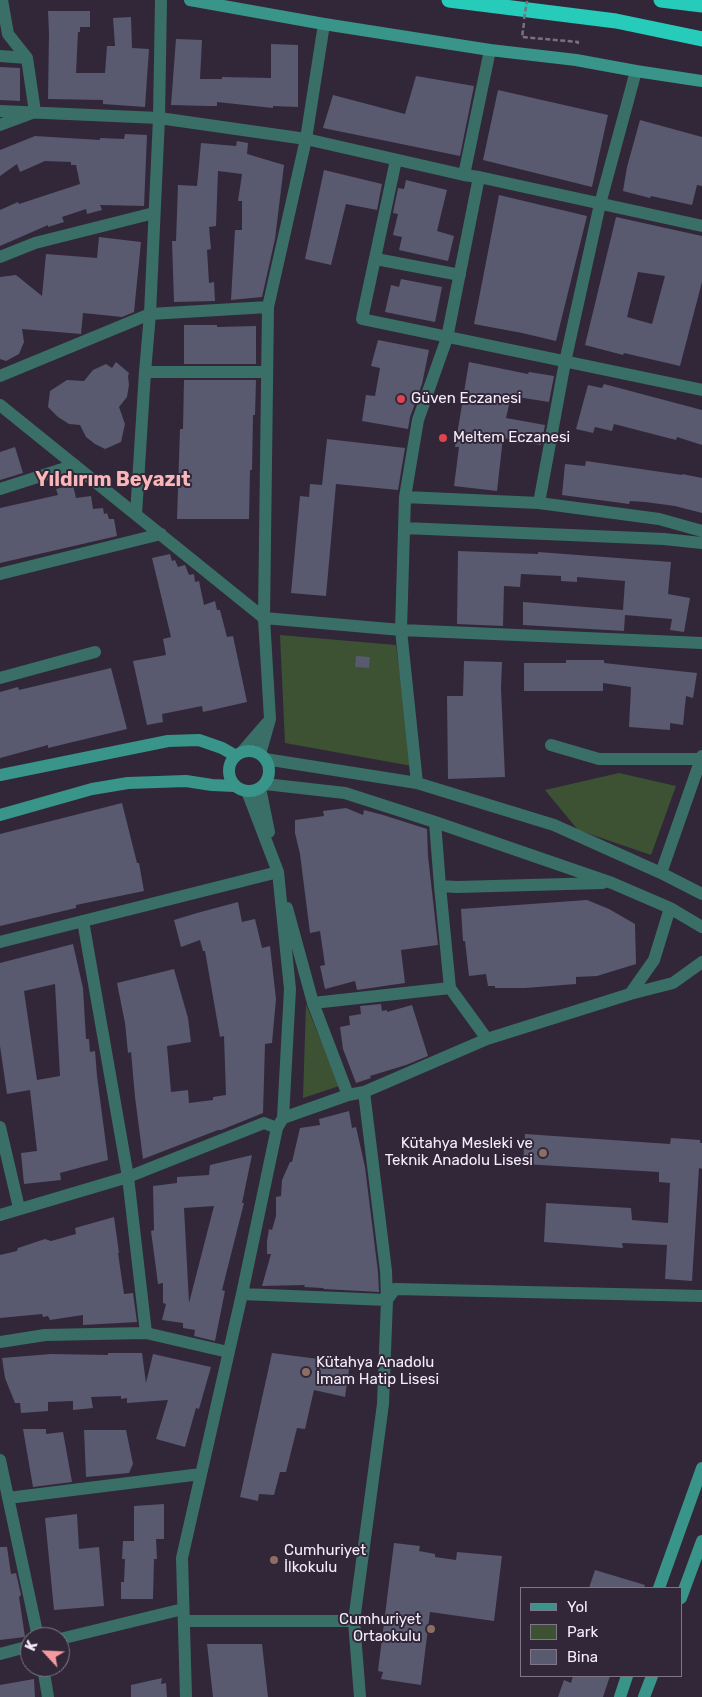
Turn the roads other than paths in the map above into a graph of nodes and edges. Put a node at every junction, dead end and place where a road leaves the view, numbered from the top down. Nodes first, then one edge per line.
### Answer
1 (2, 0) edge
2 (161, 0) edge
3 (190, 0) edge
4 (449, 0) edge
5 (660, 0) edge
6 (702, 5) edge
7 (324, 24) junction
8 (702, 39) edge
9 (490, 50) junction
10 (0, 56) edge
11 (27, 58) junction
12 (636, 71) junction
13 (702, 81) edge
14 (0, 111) edge
15 (35, 112) junction
16 (158, 118) junction
17 (0, 125) edge
18 (306, 140) junction
19 (396, 160) junction
20 (464, 175) junction
21 (479, 177) junction
22 (600, 204) junction
23 (154, 213) junction
24 (702, 226) edge
25 (0, 257) edge
26 (376, 258) junction
27 (460, 275) junction
28 (268, 306) junction
29 (150, 314) junction
30 (447, 338) junction
31 (565, 362) junction
32 (145, 372) junction
33 (267, 372) junction
34 (0, 376) edge
35 (702, 390) edge
36 (0, 405) edge
37 (75, 465) junction
38 (0, 488) edge
39 (405, 498) junction
40 (539, 503) junction
41 (136, 514) junction
42 (404, 528) junction
43 (702, 531) edge
44 (161, 534) junction
45 (702, 543) edge
46 (0, 574) edge
47 (264, 618) junction
48 (401, 630) junction
49 (702, 643) edge
50 (95, 652) dead end
51 (0, 678) edge
52 (270, 719) junction
53 (550, 745) dead end
54 (239, 754) junction
55 (263, 757) junction
56 (702, 758) edge
57 (0, 775) edge
58 (417, 782) junction
59 (252, 787) junction
60 (0, 815) edge
61 (435, 822) junction
62 (278, 872) junction
63 (661, 873) junction
64 (612, 883) junction
65 (440, 886) junction
66 (702, 894) edge
67 (670, 908) junction
68 (83, 921) junction
69 (702, 927) edge
70 (0, 942) edge
71 (702, 962) edge
72 (450, 988) junction
73 (630, 994) junction
74 (313, 1003) junction
75 (487, 1039) junction
76 (364, 1092) junction
77 (348, 1095) junction
78 (280, 1122) junction
79 (0, 1127) edge
80 (128, 1177) junction
81 (19, 1208) junction
82 (0, 1215) edge
83 (242, 1294) junction
84 (702, 1296) edge
85 (387, 1300) junction
86 (146, 1333) junction
87 (0, 1342) edge
88 (228, 1352) junction
89 (0, 1460) edge
90 (702, 1468) edge
91 (201, 1474) junction
92 (8, 1498) junction
93 (702, 1541) edge
94 (659, 1587) edge
95 (682, 1595) edge
96 (184, 1615) junction
97 (354, 1621) junction
98 (36, 1627) edge
99 (70, 1637) edge
100 (20, 1649) edge
101 (0, 1654) edge
102 (45, 1677) edge
103 (627, 1677) edge
104 (652, 1677) edge
105 (48, 1697) edge
106 (186, 1697) edge
107 (360, 1697) edge
108 (620, 1697) edge
109 (644, 1697) edge

1 - 11 street
2 - 16 street
3 - 7 main road
4 - 8 highway
5 - 6 highway
7 - 9 main road
7 - 18 street
9 - 12 main road
9 - 20 street
10 - 11 street
11 - 15 street
12 - 13 main road
12 - 22 street
14 - 15 street
15 - 16 street
15 - 17 street
16 - 18 street
16 - 23 street
18 - 19 street
18 - 28 street
19 - 20 street
19 - 26 street
20 - 21 street
21 - 22 street
21 - 27 street
22 - 24 street
22 - 31 street
23 - 25 street
23 - 29 street
26 - 27 street
26 - 30 street
27 - 30 street
28 - 29 street
28 - 33 street
29 - 32 street
29 - 34 street
30 - 31 street
30 - 39 street
31 - 35 street
31 - 40 street
32 - 33 street
32 - 41 street
33 - 47 street
36 - 37 street
37 - 38 street
37 - 41 street
39 - 40 street
39 - 42 street
40 - 43 street
41 - 44 street
42 - 45 street
42 - 48 street
44 - 46 street
44 - 47 street
47 - 48 street
47 - 52 street
48 - 49 street
48 - 58 street
50 - 51 street
52 - 54 street
52 - 55 street
53 - 56 street
54 - 55 main road
54 - 57 main road
54 - 59 main road
55 - 58 street
55 - 59 main road
56 - 63 street
58 - 63 street
59 - 60 main road
59 - 61 street
59 - 62 street
61 - 64 street
61 - 65 street
62 - 68 street
62 - 74 street
62 - 78 street
63 - 66 street
64 - 65 street
64 - 67 street
65 - 72 street
67 - 69 street
67 - 73 street
68 - 70 street
68 - 80 street
71 - 73 street
72 - 74 street
72 - 75 street
73 - 75 street
74 - 77 street
75 - 76 street
76 - 77 street
76 - 85 street
77 - 78 street
78 - 80 street
78 - 83 street
79 - 81 street
80 - 81 street
80 - 86 street
81 - 82 street
83 - 85 street
83 - 88 street
84 - 85 street
85 - 97 street
86 - 87 street
86 - 88 street
88 - 91 street
89 - 92 street
90 - 94 main road
91 - 92 street
91 - 96 street
92 - 98 street
93 - 95 main road
96 - 97 street
96 - 99 street
96 - 106 street
97 - 107 street
100 - 101 street
102 - 105 street
103 - 108 main road
104 - 109 main road

